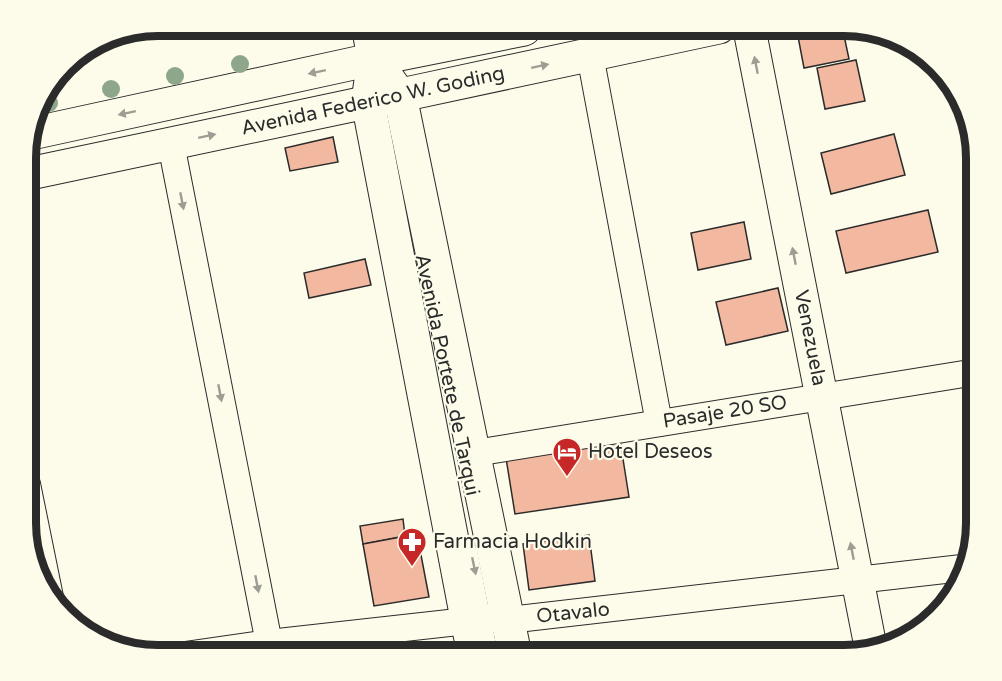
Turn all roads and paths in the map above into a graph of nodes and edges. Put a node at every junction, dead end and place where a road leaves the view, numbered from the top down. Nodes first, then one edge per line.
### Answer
1 (458, 36) edge
2 (678, 36) edge
3 (751, 36) edge
4 (372, 45) edge
5 (590, 55) junction
6 (400, 96) junction
7 (368, 102) junction
8 (39, 131) edge
9 (171, 144) junction
10 (36, 172) edge
11 (426, 338) dead end
12 (966, 374) edge
13 (821, 397) junction
14 (659, 423) junction
15 (475, 453) junction
16 (36, 531) edge
17 (468, 537) dead end
18 (44, 566) edge
19 (957, 569) edge
20 (858, 581) junction
21 (490, 620) junction
22 (269, 642) junction
23 (870, 642) edge
24 (249, 645) edge
25 (479, 645) edge
26 (491, 645) edge
27 (501, 645) edge
28 (508, 645) edge

1 - 4 main road, Avenida Federico W. Goding
2 - 5 main road, Avenida Federico W. Goding
13 -> 3 street, Venezuela
4 - 6 main road, Avenida Portete de Tarqui
4 - 7 main road, Avenida Portete de Tarqui
4 -> 8 street, Avenida Federico W. Goding
6 -> 5 main road, Avenida Federico W. Goding
5 - 14 street
6 - 7 main road, Avenida Federico W. Goding
6 - 15 main road, Avenida Portete de Tarqui
6 - 21 lane, Avenida Portete de Tarqui
9 -> 7 street, Avenida Federico W. Goding
7 - 11 lane, Avenida Portete de Tarqui
7 - 21 main road, Avenida Portete de Tarqui
9 - 10 street, Avenida Federico W. Goding
9 -> 22 street
12 - 13 street, Pasaje 20 SO
13 - 14 street, Pasaje 20 SO
20 -> 13 street, Venezuela
14 - 15 street, Pasaje 20 SO
15 - 21 main road, Avenida Portete de Tarqui
16 - 18 street
17 -> 21 lane, Avenida Portete de Tarqui
19 - 20 street, Otavalo
20 - 21 street, Otavalo
20 - 23 street, Venezuela
21 - 22 street, Otavalo
21 - 25 main road, Avenida Portete de Tarqui
21 - 26 lane, Avenida Portete de Tarqui
21 - 27 lane, Avenida Portete de Tarqui
21 - 28 main road, Avenida Portete de Tarqui
22 - 24 street, Otavalo

